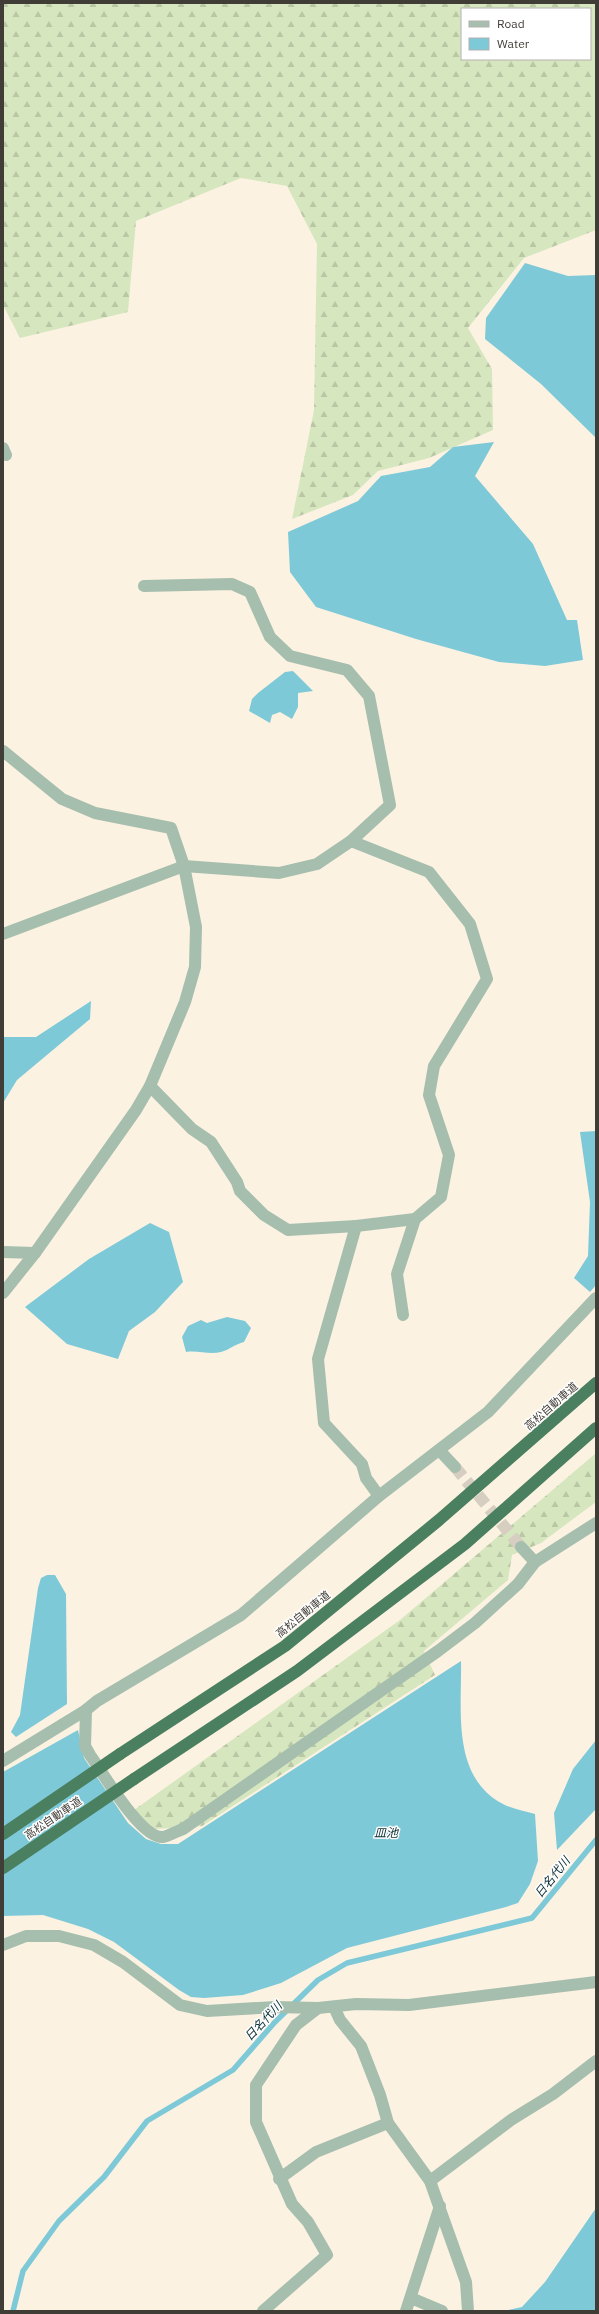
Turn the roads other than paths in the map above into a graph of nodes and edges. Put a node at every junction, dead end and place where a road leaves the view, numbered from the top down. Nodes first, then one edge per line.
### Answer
1 (144, 586) dead end
2 (3, 751) edge
3 (350, 841) junction
4 (184, 866) junction
5 (3, 934) edge
6 (150, 1086) junction
7 (415, 1219) junction
8 (356, 1226) junction
9 (3, 1252) edge
10 (35, 1253) junction
11 (3, 1293) edge
12 (596, 1298) edge
13 (403, 1315) dead end
14 (596, 1383) edge
15 (596, 1428) edge
16 (439, 1450) junction
17 (455, 1467) tunnel mouth
18 (379, 1496) junction
19 (596, 1523) edge
20 (520, 1547) tunnel mouth
21 (535, 1562) junction
22 (86, 1710) junction
23 (3, 1761) edge
24 (3, 1834) edge
25 (3, 1868) edge
26 (3, 1945) edge
27 (596, 1982) edge
28 (334, 2007) junction
29 (318, 2008) junction
30 (596, 2061) edge
31 (388, 2123) junction
32 (279, 2179) junction
33 (430, 2181) junction
34 (440, 2206) junction
35 (411, 2298) junction
36 (262, 2311) edge
37 (406, 2311) edge
38 (442, 2311) edge
39 (468, 2311) edge

1 - 3 street
2 - 4 street
3 - 4 street
3 - 7 street
4 - 5 street
4 - 6 street
6 - 8 street
6 - 10 street
7 - 8 street
7 - 13 street
8 - 18 street
9 - 10 street
10 - 11 street
12 - 16 street
14 - 24 highway, 高松自動車道, bridge
15 - 25 highway, 高松自動車道, bridge
16 - 17 street
16 - 18 street
18 - 22 street
19 - 21 street
20 - 21 street
21 - 22 street
22 - 23 street
26 - 29 street
27 - 28 street
28 - 29 street
28 - 31 street
29 - 32 street
30 - 33 street
31 - 32 street
31 - 33 street
32 - 36 street
33 - 34 street
34 - 35 street
34 - 39 street
35 - 37 street
35 - 38 street

